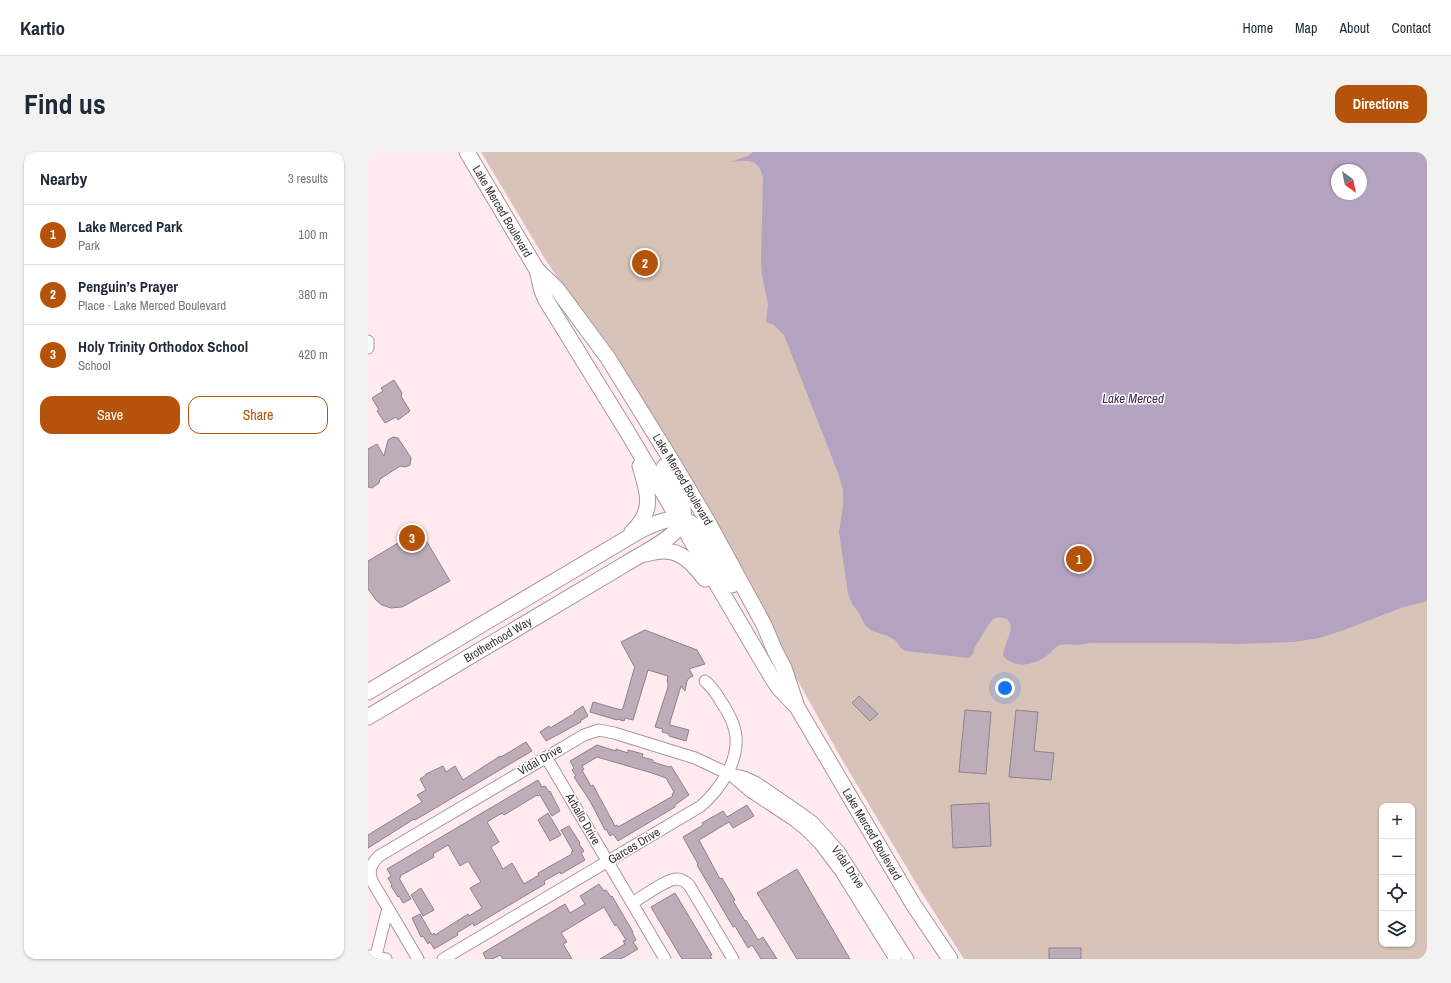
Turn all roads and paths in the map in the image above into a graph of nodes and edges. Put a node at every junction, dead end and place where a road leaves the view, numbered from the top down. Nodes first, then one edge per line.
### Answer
1 (467, 152) edge
2 (537, 270) junction
3 (557, 289) junction
4 (368, 341) edge
5 (368, 348) edge
6 (631, 438) junction
7 (681, 520) junction
8 (616, 544) junction
9 (627, 563) junction
10 (743, 627) junction
11 (775, 651) junction
12 (705, 681) dead end
13 (368, 692) edge
14 (797, 707) junction
15 (368, 717) edge
16 (546, 757) junction
17 (727, 772) junction
18 (608, 861) junction
19 (632, 903) junction
20 (388, 908) junction
21 (376, 958) edge
22 (418, 959) edge
23 (442, 959) edge
24 (665, 959) edge
25 (733, 959) edge
26 (896, 959) edge
27 (908, 959) edge
28 (950, 959) edge

1 - 2 main road, Lake Merced Boulevard
2 - 3 main road, Lake Merced Boulevard
2 - 6 main road, Lake Merced Boulevard
3 - 7 main road
3 - 11 main road, Lake Merced Boulevard
4 - 5 street
6 - 7 main road, Lake Merced Boulevard
6 - 8 main road
7 - 8 main road
7 - 9 main road
7 - 10 main road, Lake Merced Boulevard
7 - 11 main road
8 - 13 main road, Brotherhood Way
9 - 10 main road
9 - 15 main road, Brotherhood Way
10 - 14 main road, Lake Merced Boulevard
11 - 14 main road, Lake Merced Boulevard
12 - 17 street, Garces Drive
14 - 28 main road, Lake Merced Boulevard
16 - 17 street, Vidal Drive
16 - 18 street, Arballo Drive
16 - 20 street, Vidal Drive
17 - 18 street, Garces Drive
17 - 26 street, Vidal Drive
17 - 27 street, Vidal Drive
18 - 19 street, Arballo Drive
18 - 23 street, Garces Drive
19 - 24 street, Arballo Drive
19 - 25 street
20 - 21 street
20 - 22 street

